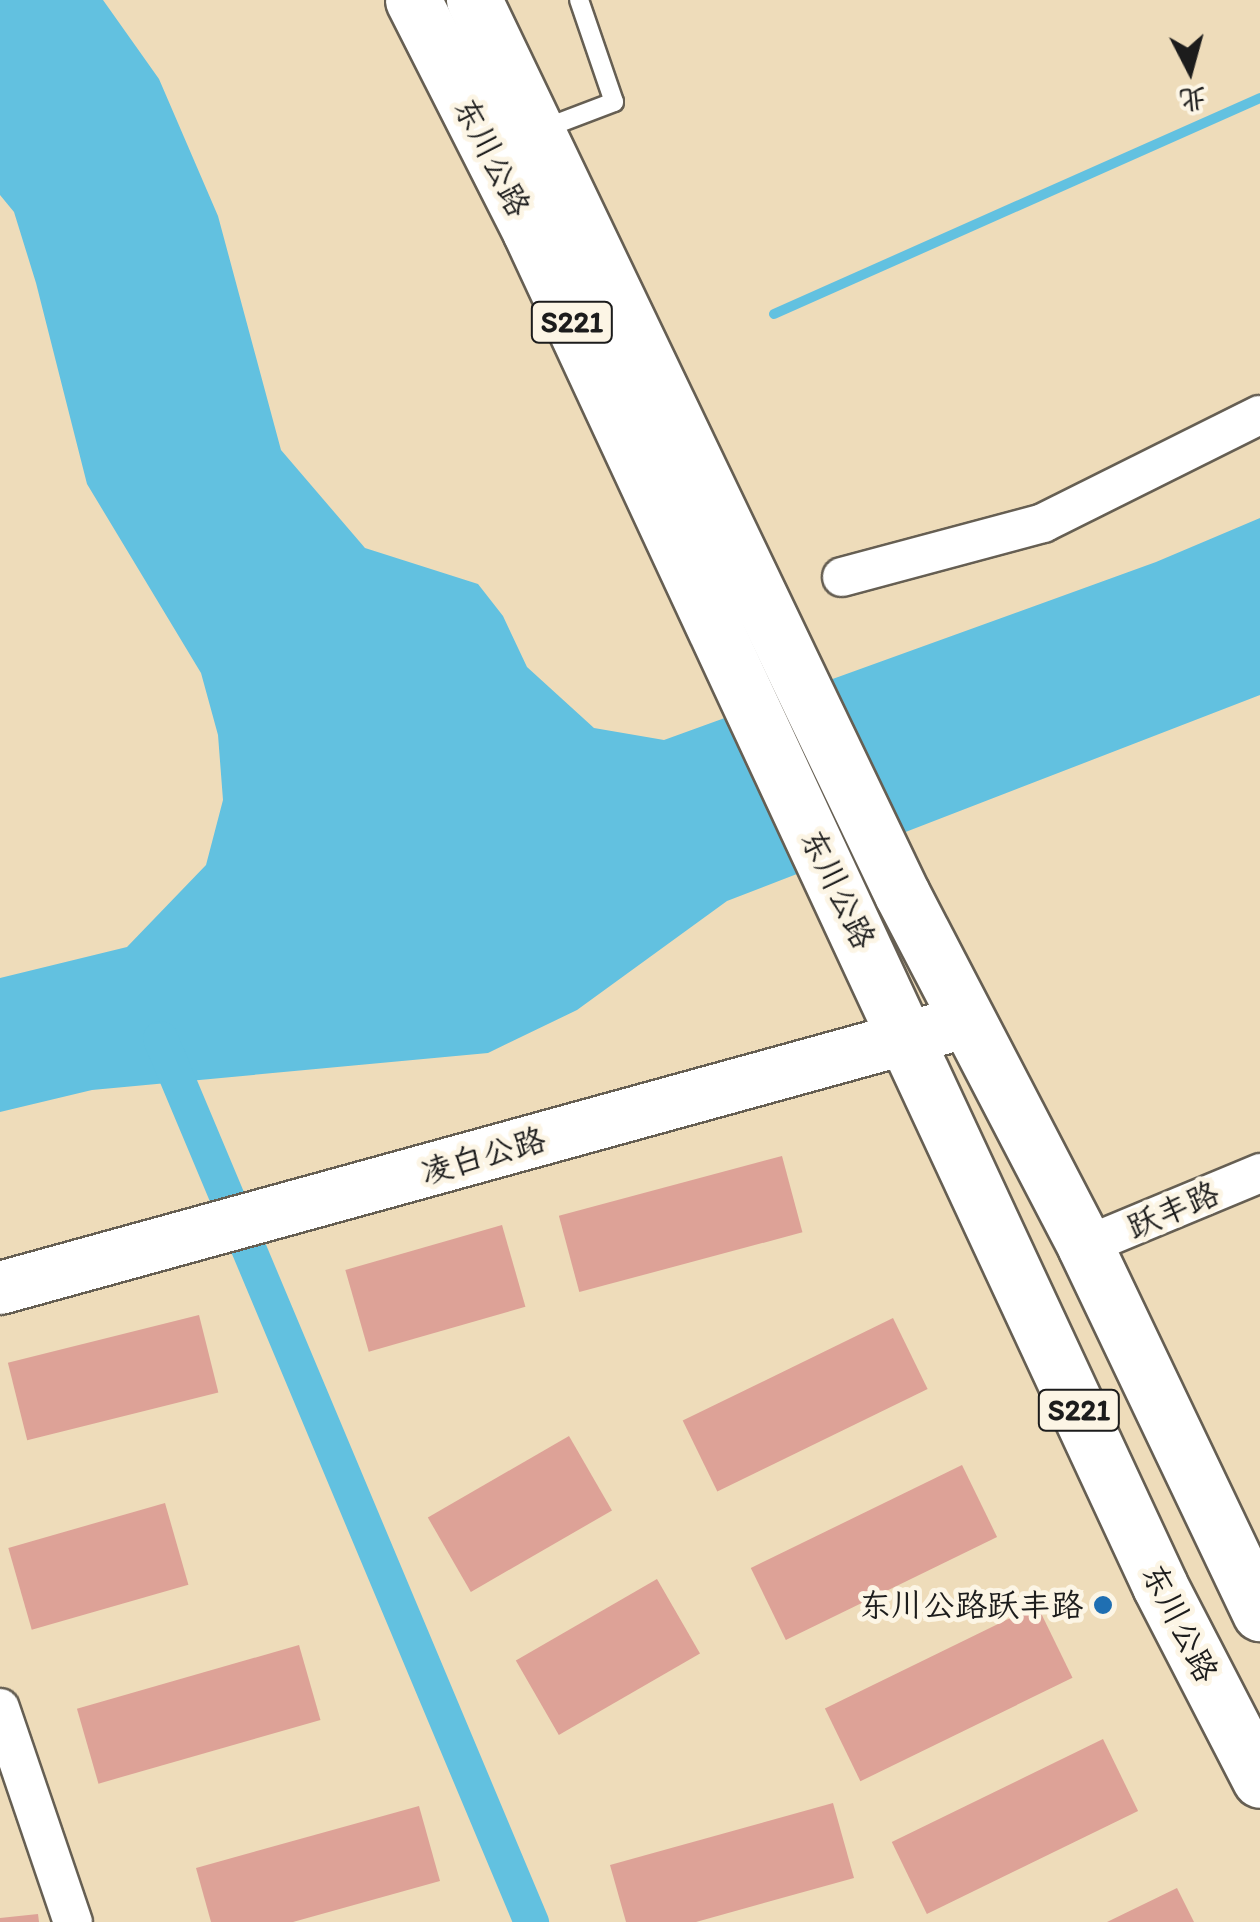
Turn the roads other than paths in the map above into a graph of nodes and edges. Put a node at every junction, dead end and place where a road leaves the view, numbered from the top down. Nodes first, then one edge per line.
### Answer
1 (413, 0) edge
2 (474, 0) edge
3 (579, 0) edge
4 (538, 130) junction
5 (1260, 415) edge
6 (842, 577) dead end
7 (965, 1022) junction
8 (908, 1035) junction
9 (1260, 1174) edge
10 (1085, 1246) junction
11 (0, 1288) edge
12 (1260, 1613) edge
13 (0, 1708) edge
14 (1260, 1780) edge
15 (73, 1922) edge

1 - 8 main road, 东川公路 / S221
2 - 4 main road, 东川公路 / S221
3 - 4 lane
4 - 7 main road, 东川公路 / S221
5 - 6 street
7 - 8 street, 凌白公路
7 - 10 main road, 东川公路 / S221
8 - 11 street, 凌白公路
8 - 14 main road, 东川公路 / S221
9 - 10 street, 跃丰路
10 - 12 main road, 东川公路 / S221
13 - 15 street

